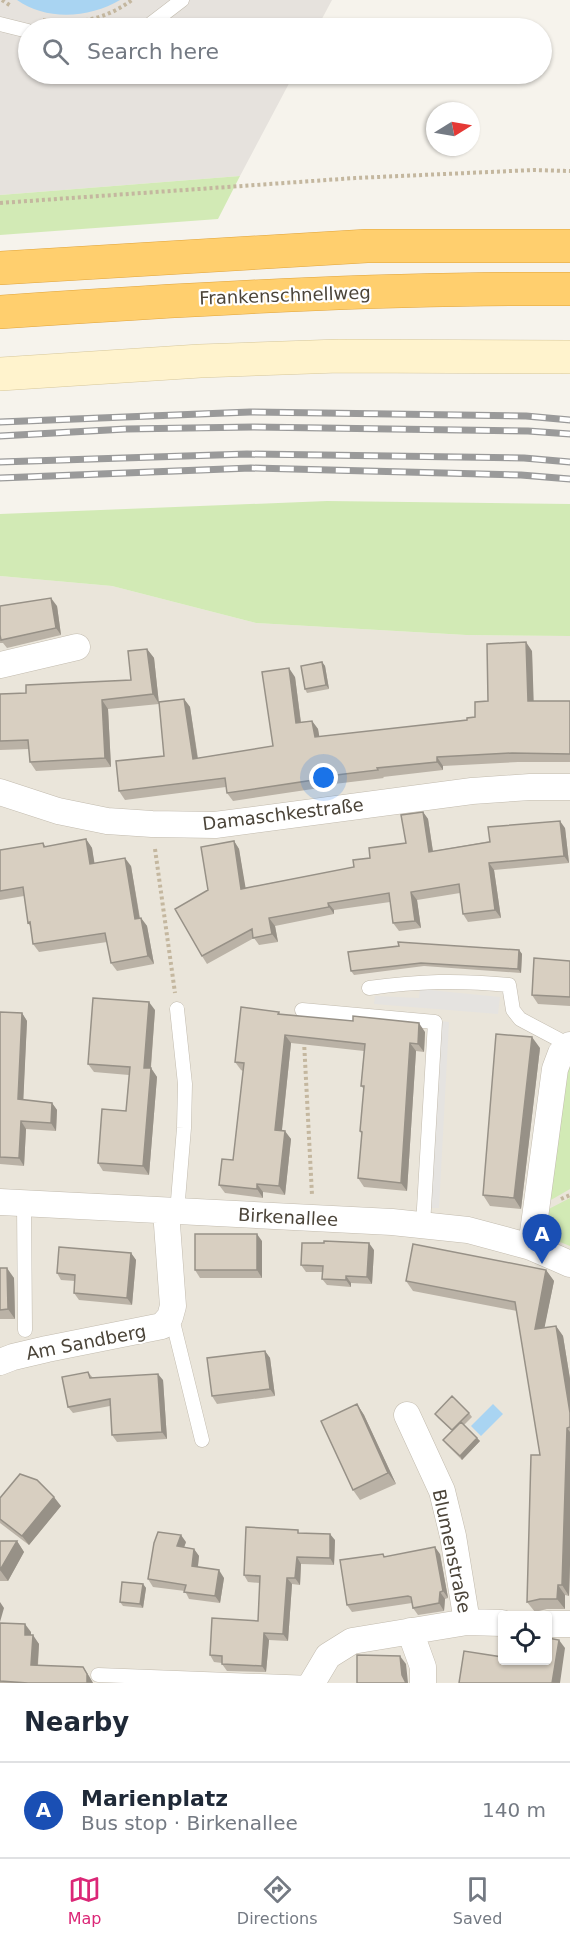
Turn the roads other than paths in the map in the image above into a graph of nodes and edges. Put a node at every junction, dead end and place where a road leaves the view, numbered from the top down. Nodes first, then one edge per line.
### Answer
1 (182, 0) edge
2 (158, 18) edge
3 (0, 24) edge
4 (18, 28) edge
5 (570, 246) edge
6 (0, 268) edge
7 (570, 289) edge
8 (0, 312) edge
9 (570, 357) edge
10 (0, 374) edge
11 (77, 647) dead end
12 (0, 666) edge
13 (570, 787) edge
14 (0, 792) edge
15 (369, 988) dead end
16 (177, 1009) road end
17 (302, 1010) road end
18 (569, 1045) edge
19 (12, 1202) edge
20 (171, 1211) junction
21 (423, 1225) junction
22 (531, 1247) junction
23 (570, 1264) edge
24 (171, 1314) junction
25 (25, 1330) dead end
26 (0, 1362) edge
27 (407, 1415) dead end
28 (202, 1440) dead end
29 (467, 1622) junction
30 (498, 1623) edge
31 (552, 1624) edge
32 (570, 1624) edge
33 (410, 1631) junction
34 (98, 1675) dead end
35 (312, 1683) edge
36 (423, 1683) edge

1 - 2 lane
3 - 4 lane
5 - 6 highway
7 - 8 highway, Frankenschnellweg
9 - 10 main road
11 - 12 street
13 - 14 street, Damaschkestraße
15 - 18 lane
16 - 20 lane
17 - 21 lane
18 - 22 street
19 - 20 street, Birkenallee
19 - 25 lane
20 - 21 street, Birkenallee
20 - 24 street
21 - 22 street, Birkenallee
22 - 23 street, Birkenallee
24 - 26 street, Am Sandberg
24 - 28 lane
27 - 29 street, Blumenstraße
29 - 30 street, Blumenstraße
29 - 33 street, Blumenstraße
31 - 32 street
33 - 35 street, Blumenstraße
33 - 36 street
34 - 35 lane

